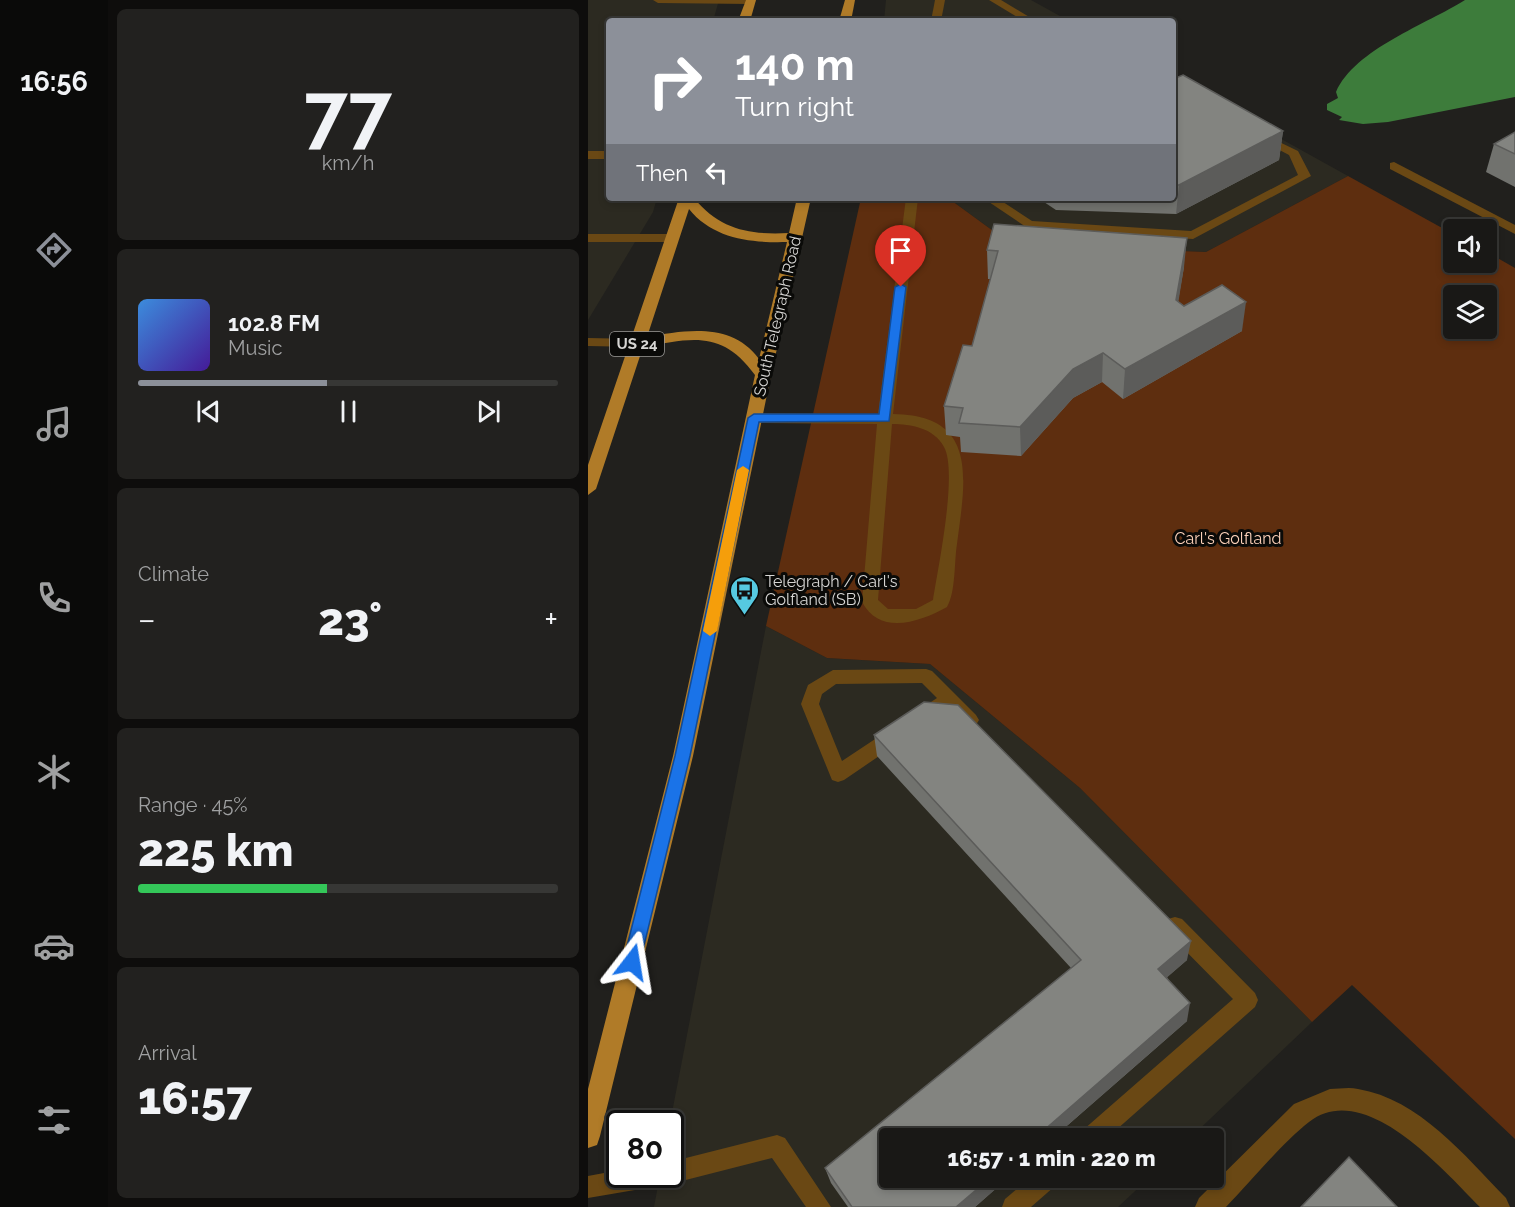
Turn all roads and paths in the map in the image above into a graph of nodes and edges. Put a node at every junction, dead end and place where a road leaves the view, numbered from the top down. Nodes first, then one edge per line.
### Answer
1 (658, 0) edge
2 (940, 0) edge
3 (994, 0) edge
4 (751, 1) edge
5 (848, 2) edge
6 (745, 18) edge
7 (845, 18) edge
8 (937, 18) edge
9 (1026, 18) edge
10 (1252, 130) edge
11 (588, 155) edge
12 (606, 155) edge
13 (1394, 166) dead end
14 (685, 201) edge
15 (688, 201) edge
16 (803, 201) edge
17 (912, 201) edge
18 (993, 201) edge
19 (1515, 230) edge
20 (795, 237) junction
21 (588, 238) edge
22 (672, 238) junction
23 (588, 342) edge
24 (637, 343) junction
25 (763, 375) junction
26 (754, 418) junction
27 (885, 418) junction
28 (588, 489) edge
29 (949, 699) junction
30 (982, 732) edge
31 (1157, 908) edge
32 (593, 1100) edge
33 (1102, 1128) edge
34 (588, 1136) edge
35 (684, 1169) edge
36 (606, 1184) edge
37 (588, 1187) edge
38 (1035, 1188) edge
39 (820, 1207) edge
40 (1013, 1207) edge
41 (1208, 1207) edge
42 (1497, 1207) edge

1 - 4 lane
2 - 8 lane
3 - 9 lane
4 - 6 highway
5 - 7 highway
10 - 18 lane
11 - 12 lane
13 - 19 lane
14 - 22 highway, US 24
15 - 20 highway
16 - 20 highway, South Telegraph Road
17 - 27 lane
20 - 25 highway, South Telegraph Road
21 - 22 lane
22 - 24 highway, US 24
23 - 24 lane
24 - 25 highway
24 - 28 highway, US 24
25 - 26 highway, South Telegraph Road
26 - 27 lane
26 - 32 highway, South Telegraph Road
27 - 27 lane
29 - 29 lane
29 - 30 lane
31 - 33 lane
32 - 34 highway, South Telegraph Road
35 - 39 lane
36 - 37 lane
38 - 40 lane
41 - 42 street

